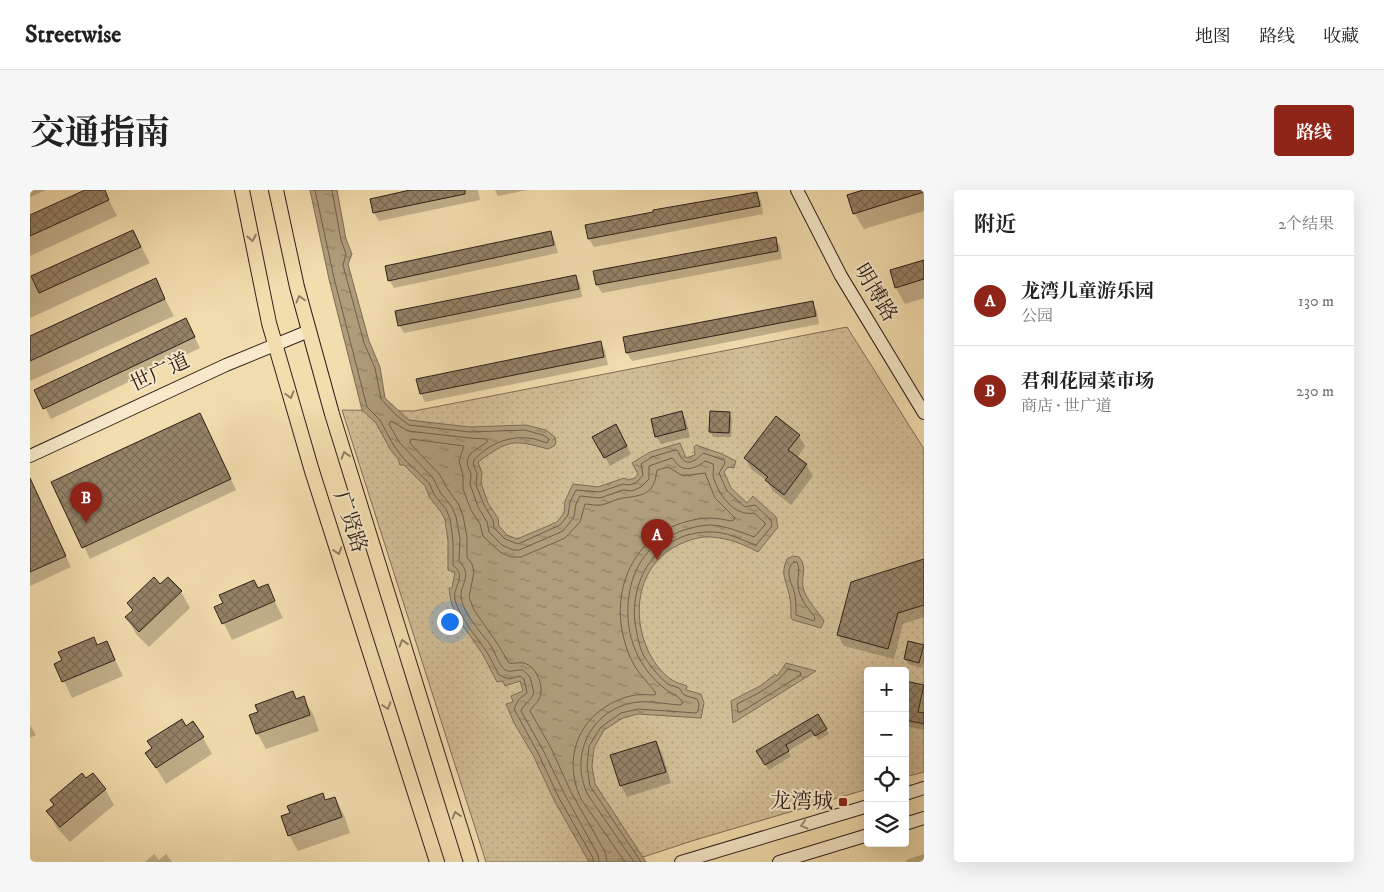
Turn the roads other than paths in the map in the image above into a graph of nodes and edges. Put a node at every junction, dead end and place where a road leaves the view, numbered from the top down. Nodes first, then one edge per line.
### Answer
1 (242, 190) edge
2 (276, 190) edge
3 (797, 190) edge
4 (308, 331) junction
5 (275, 344) junction
6 (924, 413) edge
7 (30, 456) edge
8 (924, 788) edge
9 (909, 793) edge
10 (864, 807) edge
11 (924, 818) edge
12 (909, 823) edge
13 (864, 836) edge
14 (436, 862) edge
15 (470, 862) edge
16 (681, 862) edge
17 (780, 862) edge

1 -> 5 main road, 广贤路
4 -> 2 main road, 广贤路
3 - 6 street, 明博路
4 - 5 street, 世广道
15 -> 4 main road, 广贤路
5 - 7 street, 世广道
5 -> 14 main road, 广贤路
8 - 9 street
10 -> 16 street
11 - 12 street
13 - 17 street

